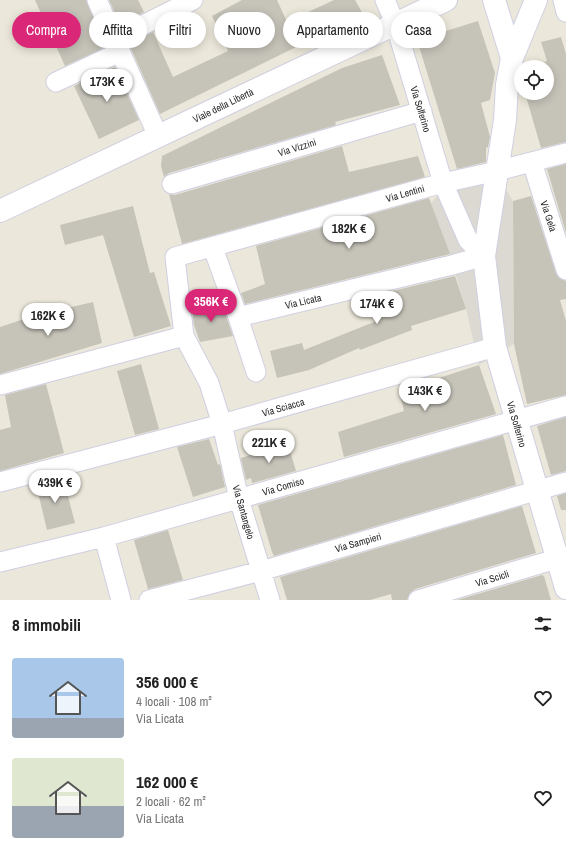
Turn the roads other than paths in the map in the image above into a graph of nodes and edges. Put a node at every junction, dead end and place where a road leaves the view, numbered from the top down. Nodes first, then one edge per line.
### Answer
1 (97, 0) edge
2 (193, 0) edge
3 (385, 0) edge
4 (446, 0) edge
5 (494, 0) edge
6 (536, 0) edge
7 (563, 0) edge
8 (103, 12) edge
9 (419, 12) edge
10 (566, 12) edge
11 (391, 14) edge
12 (391, 25) edge
13 (147, 28) edge
14 (113, 48) edge
15 (119, 48) edge
16 (403, 48) edge
17 (512, 58) junction
18 (56, 82) dead end
19 (422, 110) junction
20 (158, 136) junction
21 (566, 153) edge
22 (532, 162) junction
23 (497, 171) junction
24 (443, 183) junction
25 (172, 184) dead end
26 (0, 211) edge
27 (213, 248) junction
28 (484, 256) junction
29 (566, 270) edge
30 (238, 317) junction
31 (184, 336) junction
32 (496, 348) junction
33 (256, 372) dead end
34 (0, 385) edge
35 (566, 406) edge
36 (516, 420) junction
37 (222, 424) junction
38 (0, 482) edge
39 (566, 482) edge
40 (537, 490) junction
41 (240, 499) junction
42 (104, 537) junction
43 (562, 558) edge
44 (0, 562) edge
45 (261, 571) junction
46 (566, 588) edge
47 (121, 600) edge
48 (149, 600) edge
49 (270, 600) edge
50 (418, 600) edge

1 - 8 street
2 - 13 street
3 - 11 street, Via Solferino
4 - 9 street, Viale della Libertà
5 - 17 street
6 - 17 street, Via Solferino
7 - 10 street
12 - 20 street, Viale della Libertà
14 - 18 street
15 - 20 street
16 - 19 street, Via Solferino
17 - 23 street, Via Solferino
19 - 24 street, Via Solferino
19 - 25 street, Via Vizzini
20 - 26 street, Viale della Libertà
21 - 22 street, Via Lentini
22 - 23 street, Via Lentini
22 - 29 street, Via Gela
23 - 24 street, Via Lentini
23 - 28 street, Via Solferino
24 - 27 street, Via Lentini
24 - 28 street, Via Solferino
27 - 30 street
27 - 31 street, Via Lentini
28 - 30 street, Via Licata
28 - 32 street, Via Solferino
30 - 33 street
31 - 34 street
31 - 37 street, Via Santangelo
32 - 36 street, Via Solferino
32 - 37 street, Via Sciacca
35 - 36 street, Via Comiso
36 - 40 street, Via Solferino
36 - 41 street, Via Comiso
37 - 38 street, Via Sciacca
37 - 41 street, Via Santangelo
39 - 40 street, Via Sampieri
40 - 43 street, Via Solferino
40 - 45 street, Via Sampieri
41 - 42 street, Via Comiso
41 - 45 street, Via Santangelo
42 - 44 street, Via Comiso
42 - 47 street
43 - 46 street, Via Solferino
43 - 50 street, Via Scicli
45 - 48 street, Via Sampieri
45 - 49 street, Via Santangelo

